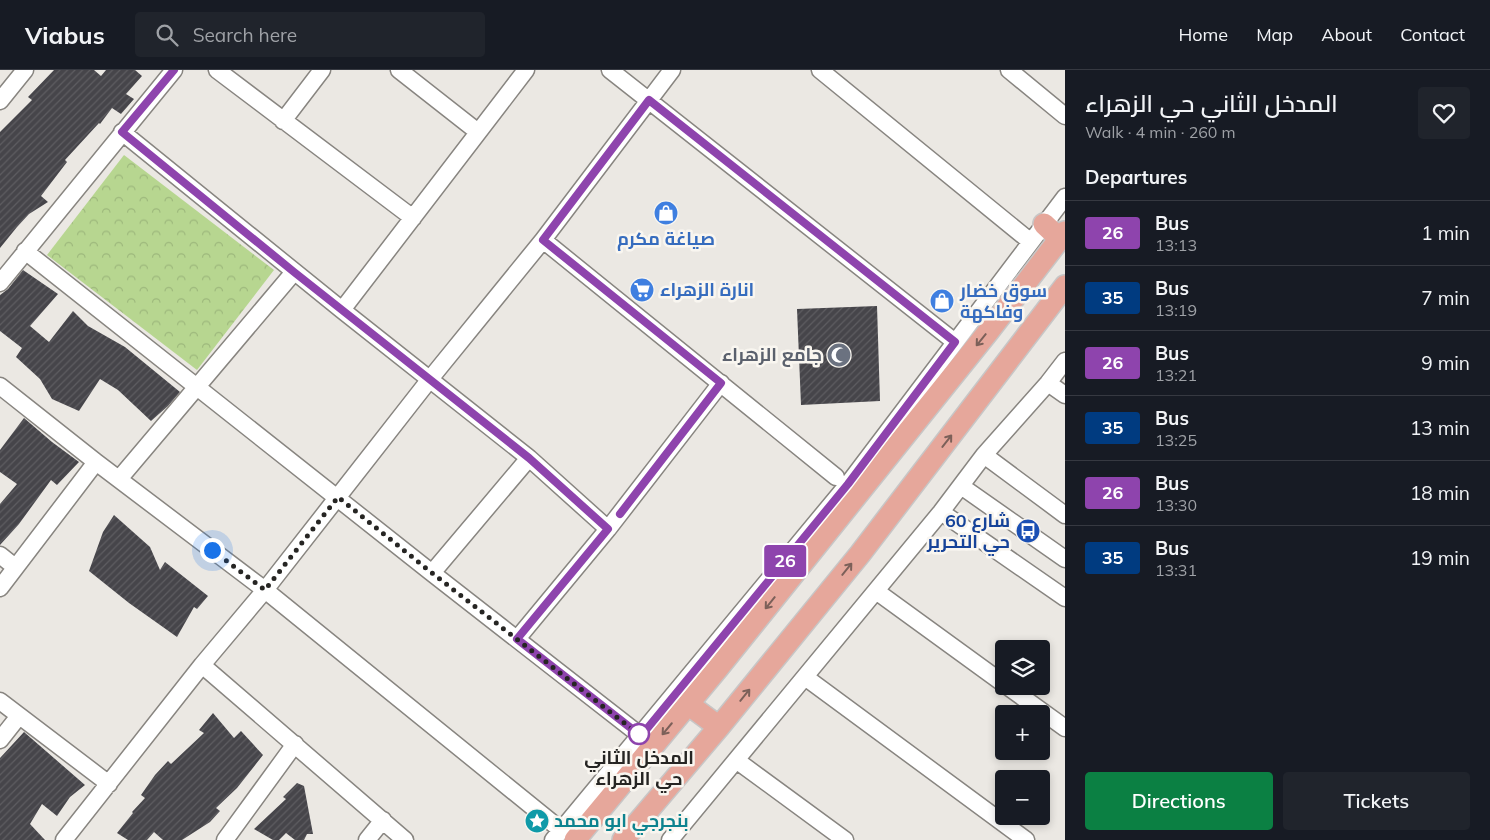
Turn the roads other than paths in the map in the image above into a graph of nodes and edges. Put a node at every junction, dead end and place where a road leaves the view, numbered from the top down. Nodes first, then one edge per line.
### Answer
1 (25, 70) edge
2 (174, 70) edge
3 (217, 70) edge
4 (322, 70) edge
5 (400, 70) edge
6 (526, 70) edge
7 (610, 70) edge
8 (672, 70) edge
9 (820, 70) edge
10 (1009, 70) edge
11 (649, 100) junction
12 (0, 101) edge
13 (1065, 116) edge
14 (283, 121) junction
15 (122, 132) junction
16 (478, 132) junction
17 (1065, 197) edge
18 (413, 218) junction
19 (1044, 224) junction
20 (1062, 236) edge
21 (543, 240) junction
22 (1031, 242) junction
23 (25, 251) junction
24 (294, 272) junction
25 (0, 284) edge
26 (1065, 286) edge
27 (342, 310) junction
28 (955, 342) junction
29 (1065, 361) edge
30 (430, 379) junction
31 (721, 383) junction
32 (1048, 383) junction
33 (0, 386) edge
34 (196, 386) junction
35 (1065, 395) edge
36 (984, 456) junction
37 (529, 458) junction
38 (96, 462) junction
39 (836, 476) dead end
40 (119, 479) junction
41 (961, 486) junction
42 (338, 497) junction
43 (941, 512) junction
44 (1065, 514) edge
45 (608, 529) junction
46 (0, 555) edge
47 (1065, 559) edge
48 (15, 568) junction
49 (432, 573) junction
50 (0, 588) edge
51 (265, 590) junction
52 (876, 591) junction
53 (1065, 598) edge
54 (517, 639) junction
55 (710, 664) junction
56 (202, 665) junction
57 (805, 677) junction
58 (995, 677) edge
59 (1019, 695) edge
60 (0, 701) edge
61 (688, 704) junction
62 (19, 716) junction
63 (720, 726) junction
64 (1065, 728) edge
65 (641, 736) junction
66 (0, 740) edge
67 (295, 744) junction
68 (736, 760) junction
69 (109, 784) junction
70 (383, 820) junction
71 (563, 837) edge
72 (64, 840) edge
73 (224, 840) edge
74 (367, 840) edge
75 (405, 840) edge
76 (624, 840) edge
77 (670, 840) edge
78 (845, 840) edge
79 (1026, 840) edge

1 - 12 street
2 - 15 street
3 - 14 street
4 - 14 street
5 - 16 street
6 - 16 street
7 - 11 street
8 - 11 street
9 - 22 street
10 - 13 street
11 - 21 street
11 - 28 street
14 - 18 street
15 - 23 street
15 - 24 street
16 - 18 street
17 - 19 street
18 - 27 street
19 - 20 main road
19 - 22 street
20 -> 55 main road
21 - 30 street
21 - 31 street
22 - 28 street
23 - 25 street
23 - 34 street
24 - 27 street
24 - 34 street
63 -> 26 main road
27 - 30 street
28 - 55 street
29 - 32 street
30 - 37 street
30 - 42 street
31 - 39 street
31 - 45 street
32 - 35 street
32 - 36 street
33 - 38 street
34 - 40 street
34 - 42 street
36 - 41 street
36 - 44 street
37 - 45 street
37 - 49 street
38 - 40 street
38 - 48 street
40 - 51 street
41 - 43 street
41 - 47 street
42 - 49 street
42 - 51 street
43 - 52 street
43 - 53 street
45 - 54 street
46 - 48 street
48 - 50 street
49 - 54 street
51 - 56 street
51 - 71 street
52 - 57 street
52 - 58 street
54 - 65 street
55 - 61 main road
55 - 65 street
56 - 67 street
56 - 69 street
57 - 68 street
57 - 79 street
59 - 64 street
60 - 62 street
61 - 63 main road
61 -> 71 main road
62 - 66 street
62 - 69 street
63 - 76 main road
65 - 71 street
67 - 70 street
67 - 73 street
68 - 77 street
68 - 78 street
69 - 72 street
70 - 74 street
70 - 75 street

